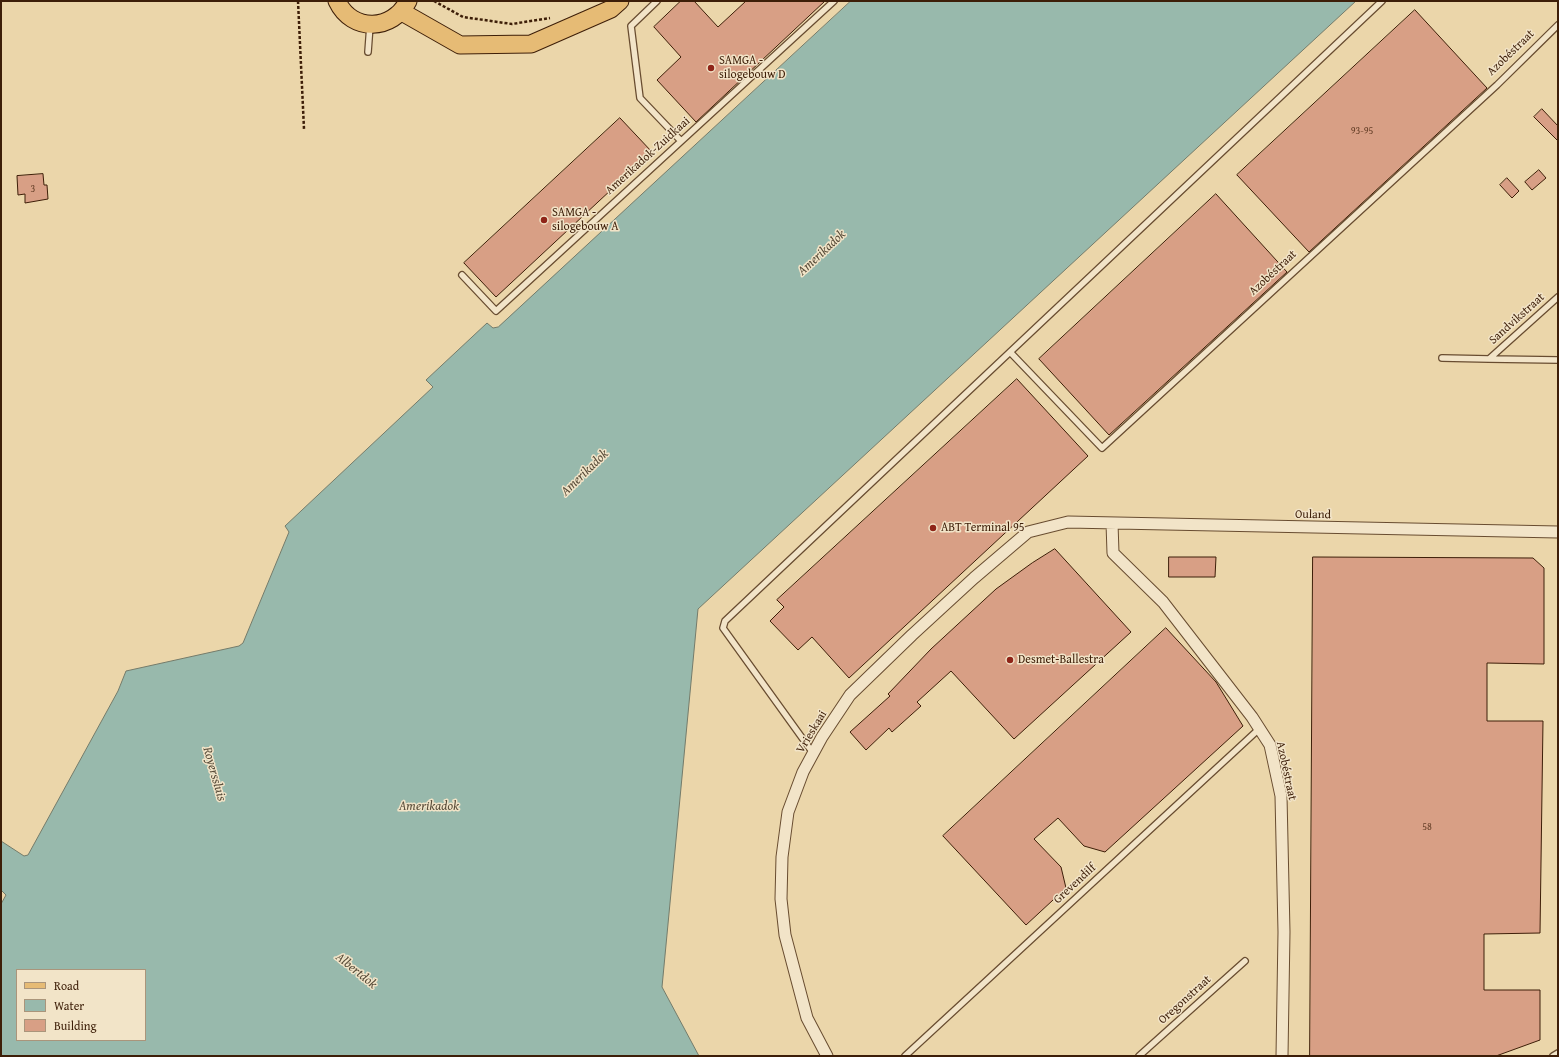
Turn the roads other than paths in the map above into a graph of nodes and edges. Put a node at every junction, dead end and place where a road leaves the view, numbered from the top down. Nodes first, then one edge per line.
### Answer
1 (337, 1) edge
2 (620, 1) edge
3 (657, 1) edge
4 (834, 1) edge
5 (1382, 1) edge
6 (405, 6) edge
7 (370, 25) junction
8 (1558, 25) edge
9 (368, 52) dead end
10 (681, 141) junction
11 (462, 275) dead end
12 (1558, 297) edge
13 (1010, 352) junction
14 (1442, 358) dead end
15 (1490, 359) junction
16 (1558, 360) edge
17 (1068, 522) joint
18 (1112, 523) junction
19 (1558, 532) edge
20 (1260, 729) junction
21 (814, 753) junction
22 (1246, 961) dead end
23 (1558, 1053) edge
24 (827, 1056) edge
25 (906, 1056) edge
26 (1139, 1056) edge
27 (1282, 1056) edge
28 (1553, 1056) edge

1 - 7 main road
2 - 6 main road
3 - 10 lane
4 - 10 lane, Amerikadok-Zuidkaai
5 - 13 lane
6 - 7 main road
7 - 9 lane
8 - 13 lane, Azobéstraat
10 - 11 lane, Amerikadok-Zuidkaai
12 - 15 lane, Sandvikstraat
13 - 21 lane
14 - 15 lane, Sandvikstraat
15 - 16 lane
17 - 18 street, Ouland
17 - 21 street, Vrieskaai
18 - 19 street, Ouland
18 - 20 street, Azobéstraat
20 - 25 lane, Grevendilf
20 - 27 street, Azobéstraat
21 - 24 street, Vrieskaai
22 - 26 lane, Oregonstraat
23 - 28 lane

